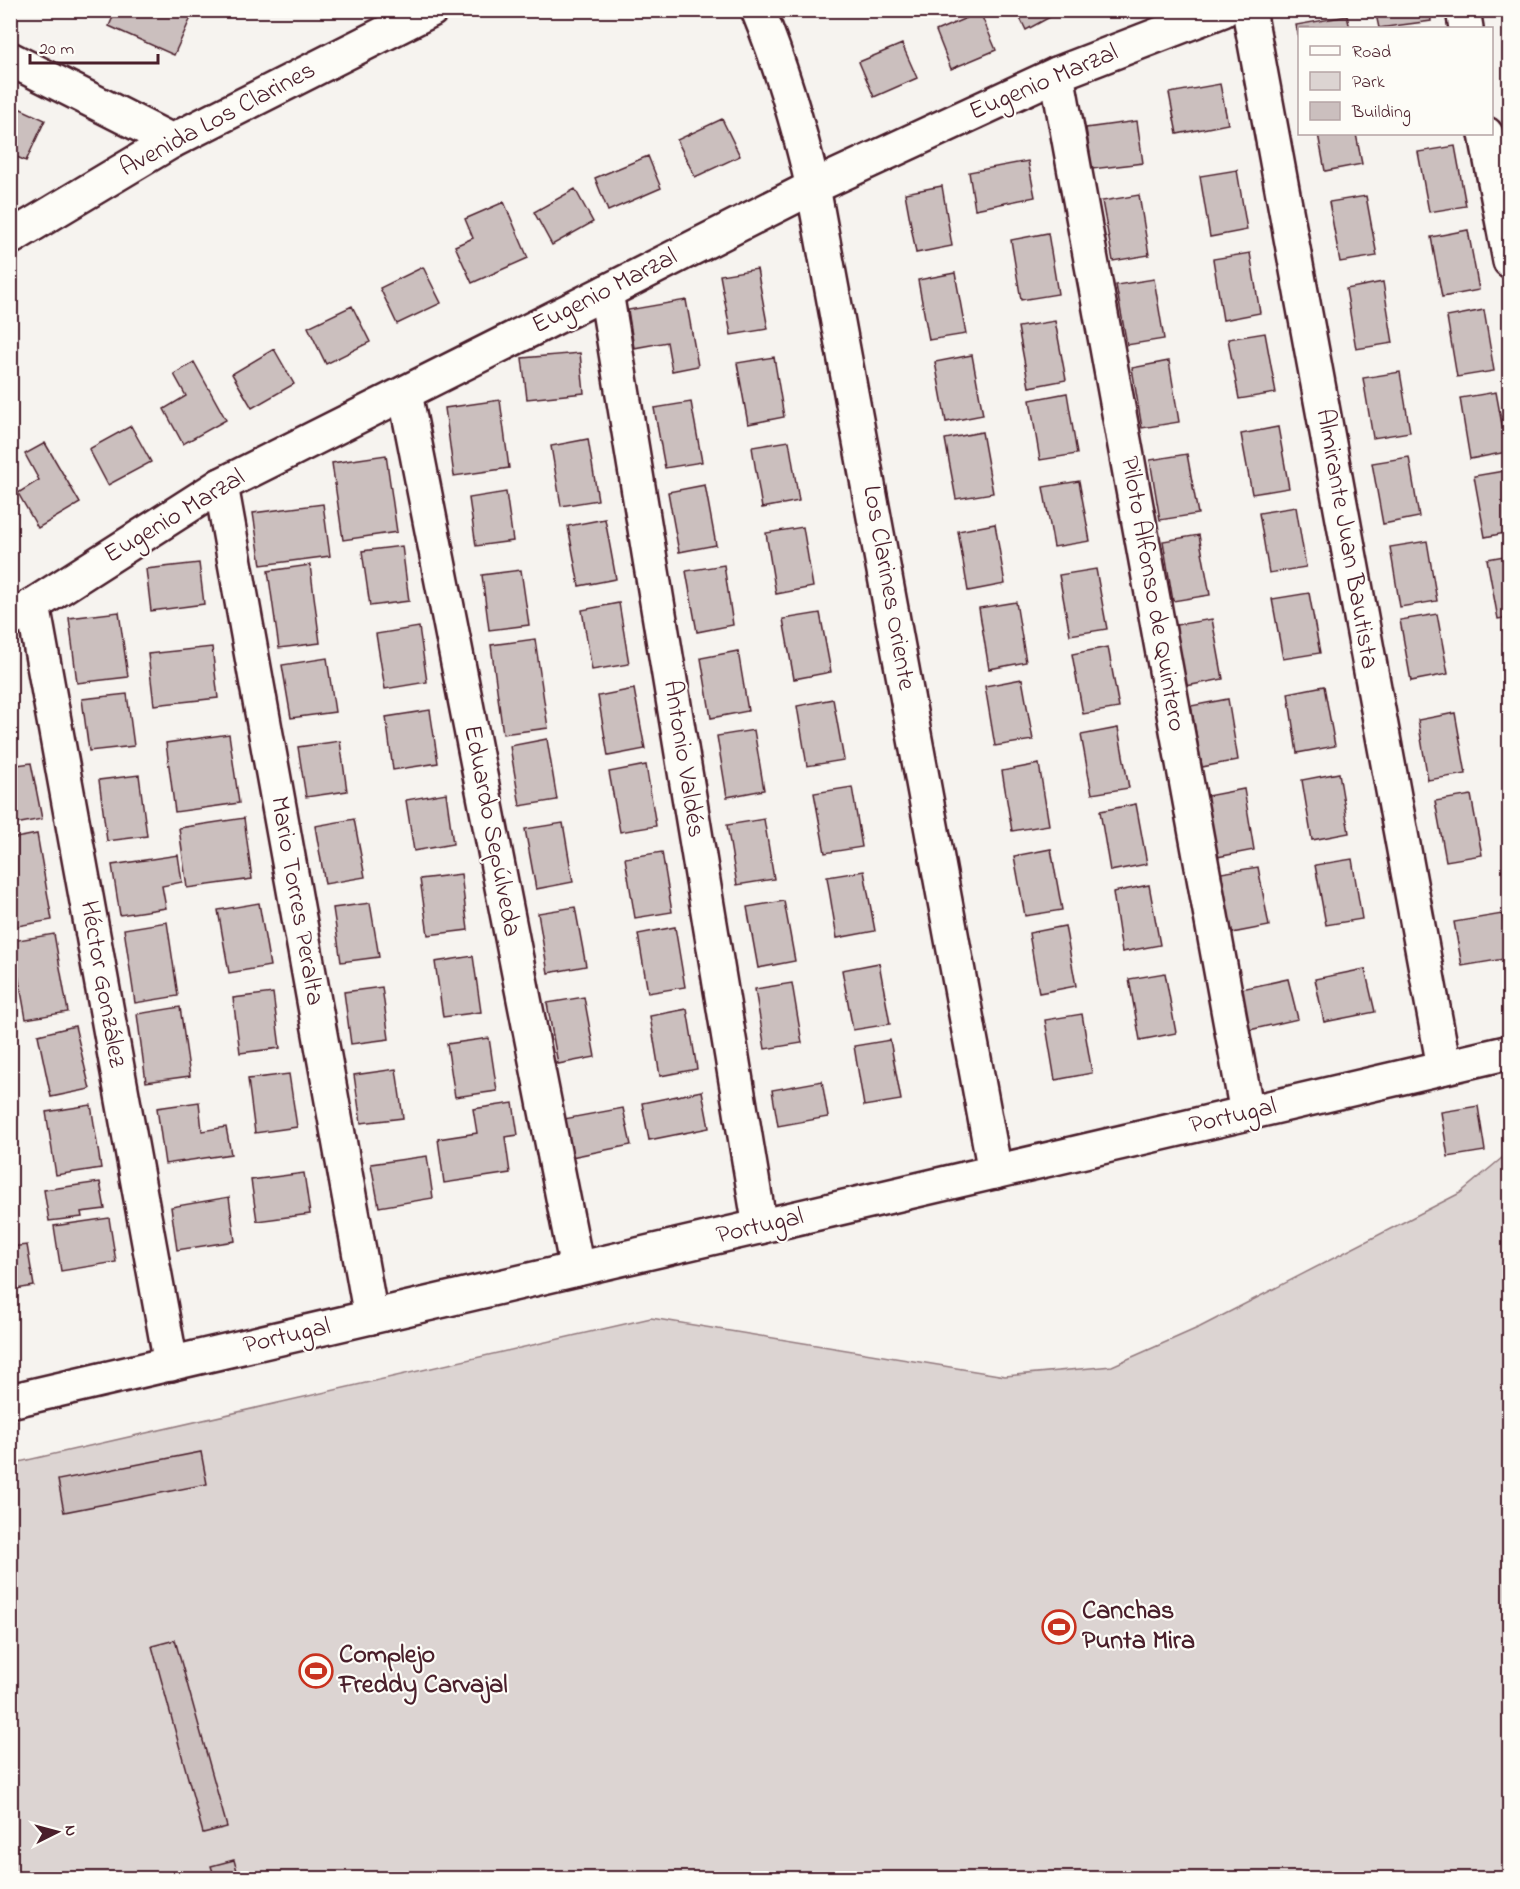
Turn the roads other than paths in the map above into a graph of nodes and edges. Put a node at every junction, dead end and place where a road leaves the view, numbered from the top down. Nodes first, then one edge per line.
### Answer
1 (431, 10) edge
2 (758, 10) edge
3 (1223, 10) edge
4 (1249, 10) edge
5 (1463, 10) edge
6 (1466, 27) edge
7 (10, 59) edge
8 (1057, 74) junction
9 (1486, 135) edge
10 (172, 141) junction
11 (813, 187) junction
12 (10, 238) edge
13 (1509, 261) edge
14 (606, 292) junction
15 (405, 393) junction
16 (221, 485) junction
17 (22, 613) edge
18 (1509, 1052) edge
19 (1444, 1067) junction
20 (1247, 1113) junction
21 (995, 1172) junction
22 (760, 1227) junction
23 (577, 1269) junction
24 (371, 1317) junction
25 (171, 1364) junction
26 (10, 1401) edge

1 - 10 street, Avenida Los Clarines
2 - 11 street, Los Clarines Oriente
3 - 8 street, Eugenio Marzal
4 - 19 street, Almirante Juan Bautista
5 - 6 street
7 - 10 street
8 - 11 street, Eugenio Marzal
8 - 20 street, Piloto Alfonso de Quintero
9 - 13 street
10 - 12 street, Avenida Los Clarines
11 - 14 street, Eugenio Marzal
11 - 21 street, Los Clarines Oriente
14 - 15 street, Eugenio Marzal
14 - 22 street, Antonio Valdés
15 - 16 street, Eugenio Marzal
15 - 23 street, Eduardo Sepúlveda
16 - 17 street, Eugenio Marzal
16 - 24 street, Mario Torres Peralta
17 - 25 street, Héctor González
18 - 19 street, Portugal
19 - 20 street, Portugal
20 - 21 street, Portugal
21 - 22 street, Portugal
22 - 23 street, Portugal
23 - 24 street, Portugal
24 - 25 street, Portugal
25 - 26 street, Portugal

